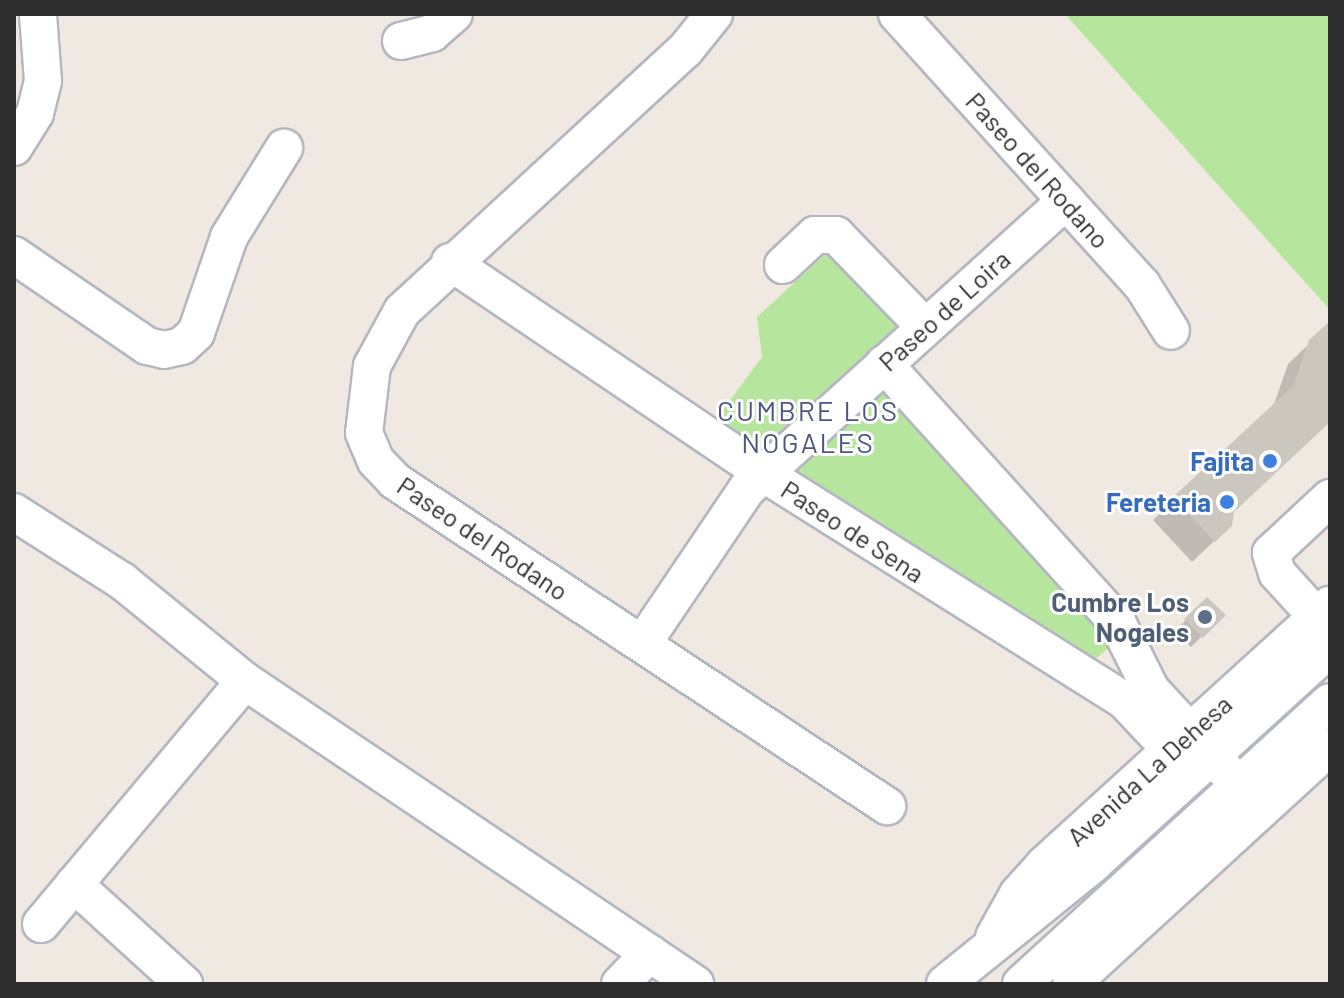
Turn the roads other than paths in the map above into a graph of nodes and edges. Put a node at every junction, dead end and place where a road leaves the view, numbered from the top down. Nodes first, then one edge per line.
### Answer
1 (38, 14) edge
2 (454, 14) edge
3 (714, 14) edge
4 (897, 14) edge
5 (401, 41) dead end
6 (42, 49) junction
7 (14, 101) edge
8 (14, 147) edge
9 (284, 148) dead end
10 (1066, 201) junction
11 (14, 255) edge
12 (450, 262) junction
13 (783, 265) dead end
14 (925, 327) junction
15 (1171, 331) dead end
16 (884, 364) junction
17 (763, 473) junction
18 (1330, 498) edge
19 (14, 512) edge
20 (1330, 578) edge
21 (1320, 618) edge
22 (1128, 640) junction
23 (643, 643) junction
24 (245, 681) junction
25 (1088, 681) junction
26 (1330, 702) edge
27 (1191, 746) junction
28 (1330, 747) edge
29 (1239, 785) junction
30 (887, 806) dead end
31 (74, 884) junction
32 (41, 924) dead end
33 (650, 953) junction
34 (184, 984) edge
35 (620, 984) edge
36 (694, 984) edge
37 (945, 984) edge
38 (1021, 984) edge
39 (1071, 984) edge

1 - 6 street
2 - 5 street
3 - 12 street, Paseo del Rodano
4 - 10 street, Paseo del Rodano
6 - 7 street
6 - 8 street
9 - 11 street
10 - 14 street, Paseo de Loira
10 - 15 street, Paseo del Rodano
12 - 17 street, Paseo de Sena
12 - 23 street, Paseo del Rodano
13 - 14 street
14 - 16 street, Paseo de Loira
16 - 17 street, Paseo de Loira
16 - 22 street, Paseo de Sena
17 - 23 street, Paseo de Loira
17 - 25 street, Paseo de Sena
18 - 21 street
19 - 24 street
20 - 21 street, Avenida La Dehesa
21 - 27 street, Avenida La Dehesa
22 - 25 street
22 - 27 street, Paseo de Sena
23 - 30 street, Paseo del Rodano
24 - 31 street
24 - 33 street
25 - 27 street, Paseo de Sena
26 - 29 street
27 - 29 street, Paseo de Sena
27 - 37 street, Avenida La Dehesa
28 - 39 street
29 - 38 street
31 - 32 street
31 - 34 street
33 - 35 street
33 - 36 street

